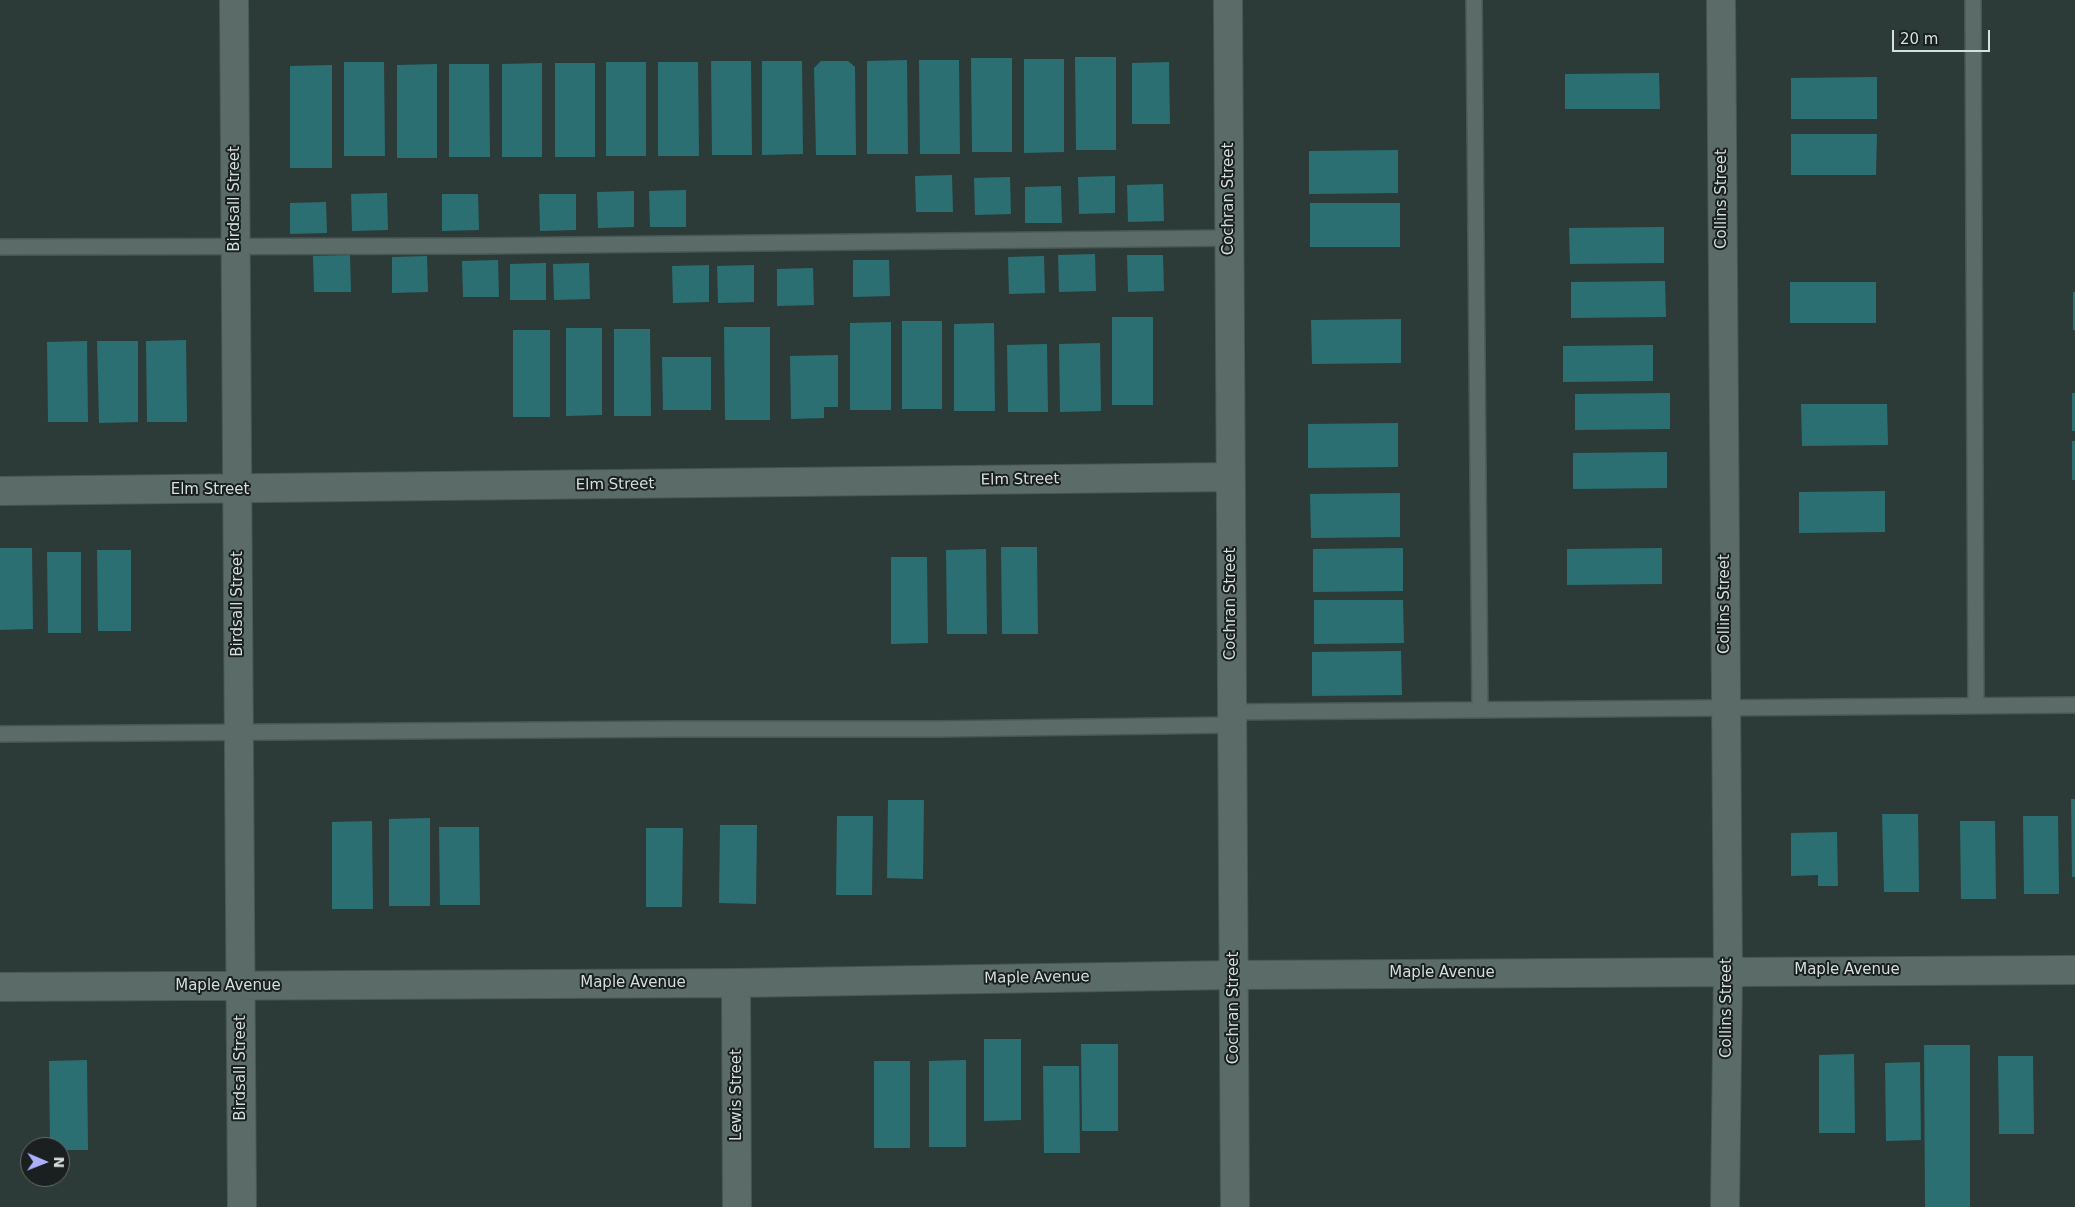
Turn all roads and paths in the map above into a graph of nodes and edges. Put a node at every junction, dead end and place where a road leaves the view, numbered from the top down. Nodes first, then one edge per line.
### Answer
1 (234, 0) edge
2 (1228, 0) edge
3 (1474, 0) edge
4 (1721, 0) edge
5 (1973, 0) edge
6 (1229, 238) junction
7 (0, 247) edge
8 (236, 247) junction
9 (1230, 477) junction
10 (237, 490) junction
11 (0, 491) edge
12 (2075, 705) edge
13 (1976, 706) junction
14 (1726, 708) junction
15 (1480, 710) junction
16 (1232, 719) junction
17 (239, 733) junction
18 (0, 734) edge
19 (2075, 970) edge
20 (1728, 971) junction
21 (1233, 975) junction
22 (736, 983) junction
23 (241, 986) junction
24 (0, 988) edge
25 (242, 1207) edge
26 (737, 1207) edge
27 (1235, 1207) edge
28 (1725, 1207) edge

1 - 8 street, Birdsall Street
2 - 6 street, Cochran Street
3 - 15 lane
4 - 14 street, Collins Street
5 - 13 lane
6 - 8 lane
6 - 9 street, Cochran Street
7 - 8 lane
8 - 10 street, Birdsall Street
9 - 10 street, Elm Street
9 - 16 street, Cochran Street
10 - 11 street, Elm Street
10 - 17 street, Birdsall Street
12 - 13 lane
13 - 14 lane
14 - 15 lane
14 - 20 street, Collins Street
15 - 16 lane
16 - 17 lane
16 - 21 street, Cochran Street
17 - 18 lane
17 - 23 street, Birdsall Street
19 - 20 street, Maple Avenue
20 - 21 street, Maple Avenue
20 - 28 street, Collins Street
21 - 22 street, Maple Avenue
21 - 27 street, Cochran Street
22 - 23 street, Maple Avenue
22 - 26 street, Lewis Street
23 - 24 street, Maple Avenue
23 - 25 street, Birdsall Street

